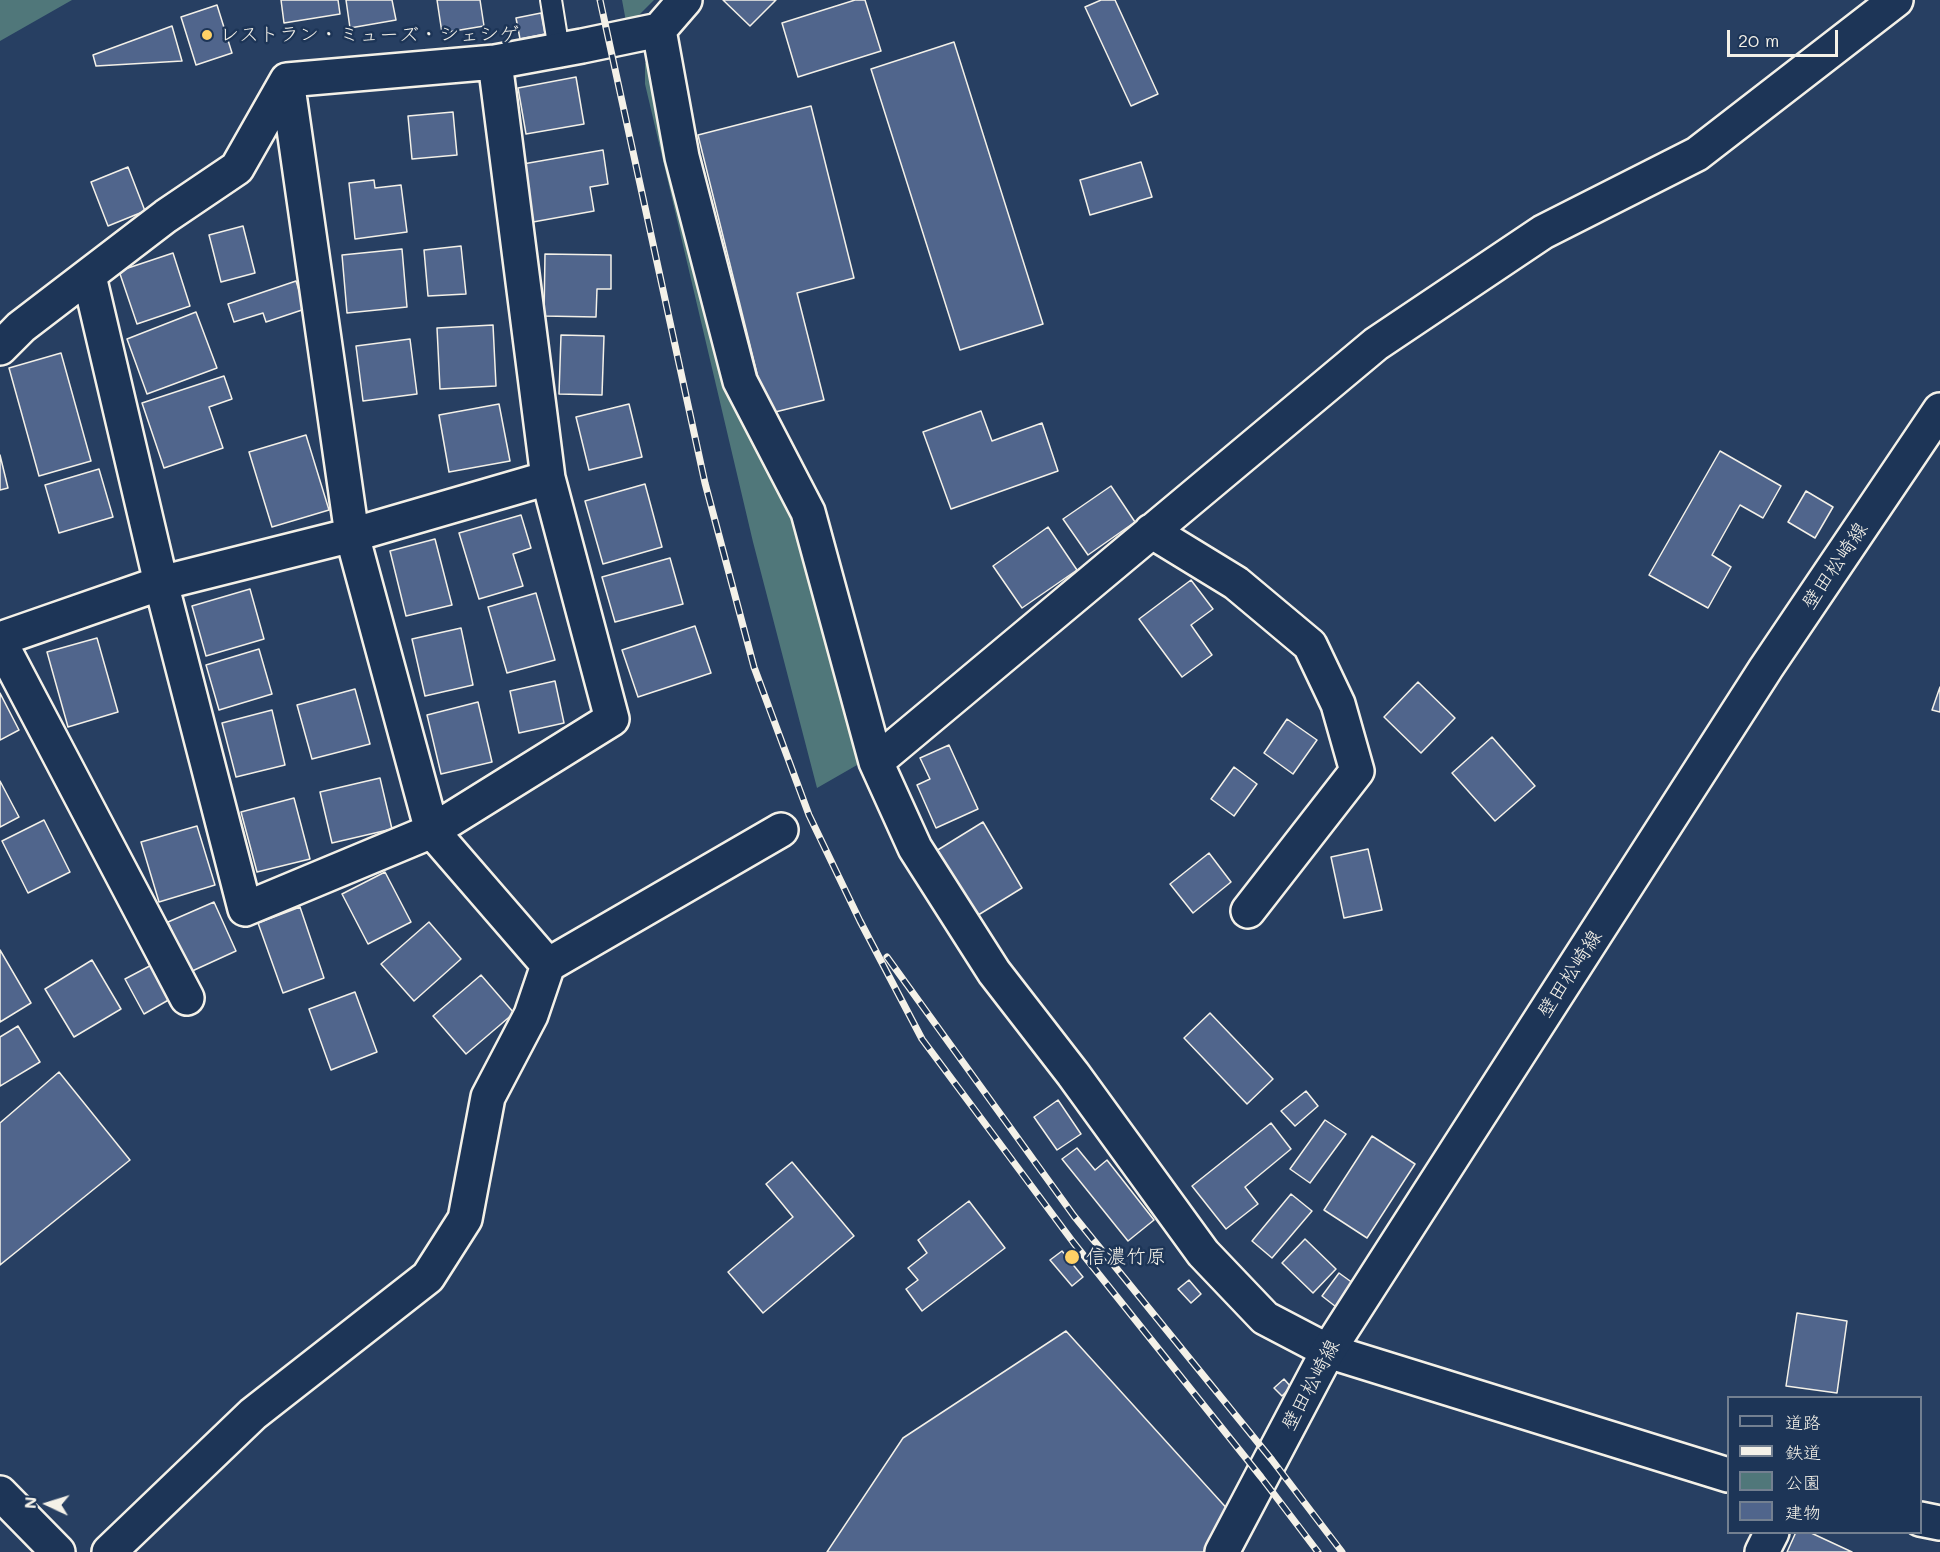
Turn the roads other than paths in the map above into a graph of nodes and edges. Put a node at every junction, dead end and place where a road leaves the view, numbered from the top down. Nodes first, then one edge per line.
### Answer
1 (551, 0) edge
2 (685, 0) edge
3 (1896, 0) edge
4 (659, 30) junction
5 (559, 50) junction
6 (495, 62) junction
7 (287, 80) junction
8 (89, 276) junction
9 (0, 348) edge
10 (1940, 410) edge
11 (548, 478) junction
12 (1151, 531) junction
13 (352, 535) junction
14 (161, 583) junction
15 (0, 640) edge
16 (876, 762) junction
17 (781, 830) dead end
18 (432, 831) junction
19 (1248, 911) dead end
20 (548, 965) junction
21 (187, 998) dead end
22 (1328, 1351) junction
23 (1727, 1475) edge
24 (0, 1493) edge
25 (1922, 1520) edge
26 (1940, 1523) edge
27 (1771, 1534) edge
28 (58, 1552) edge
29 (109, 1552) edge
30 (1222, 1552) edge
31 (1762, 1552) edge

1 - 5 lane
2 - 4 street
3 - 12 street
4 - 5 street
4 - 16 street
5 - 6 street
6 - 7 street
6 - 11 street
7 - 8 street
7 - 13 street
8 - 9 street
8 - 14 street
10 - 22 street, 壁田松崎線
11 - 13 street
11 - 18 street
12 - 16 street
12 - 19 street
13 - 14 street
13 - 18 street
14 - 15 street
14 - 18 street
15 - 21 street
16 - 22 street
17 - 20 street
18 - 20 street
20 - 29 street
22 - 23 street
22 - 30 street, 壁田松崎線
24 - 28 street
25 - 26 street
27 - 31 street

